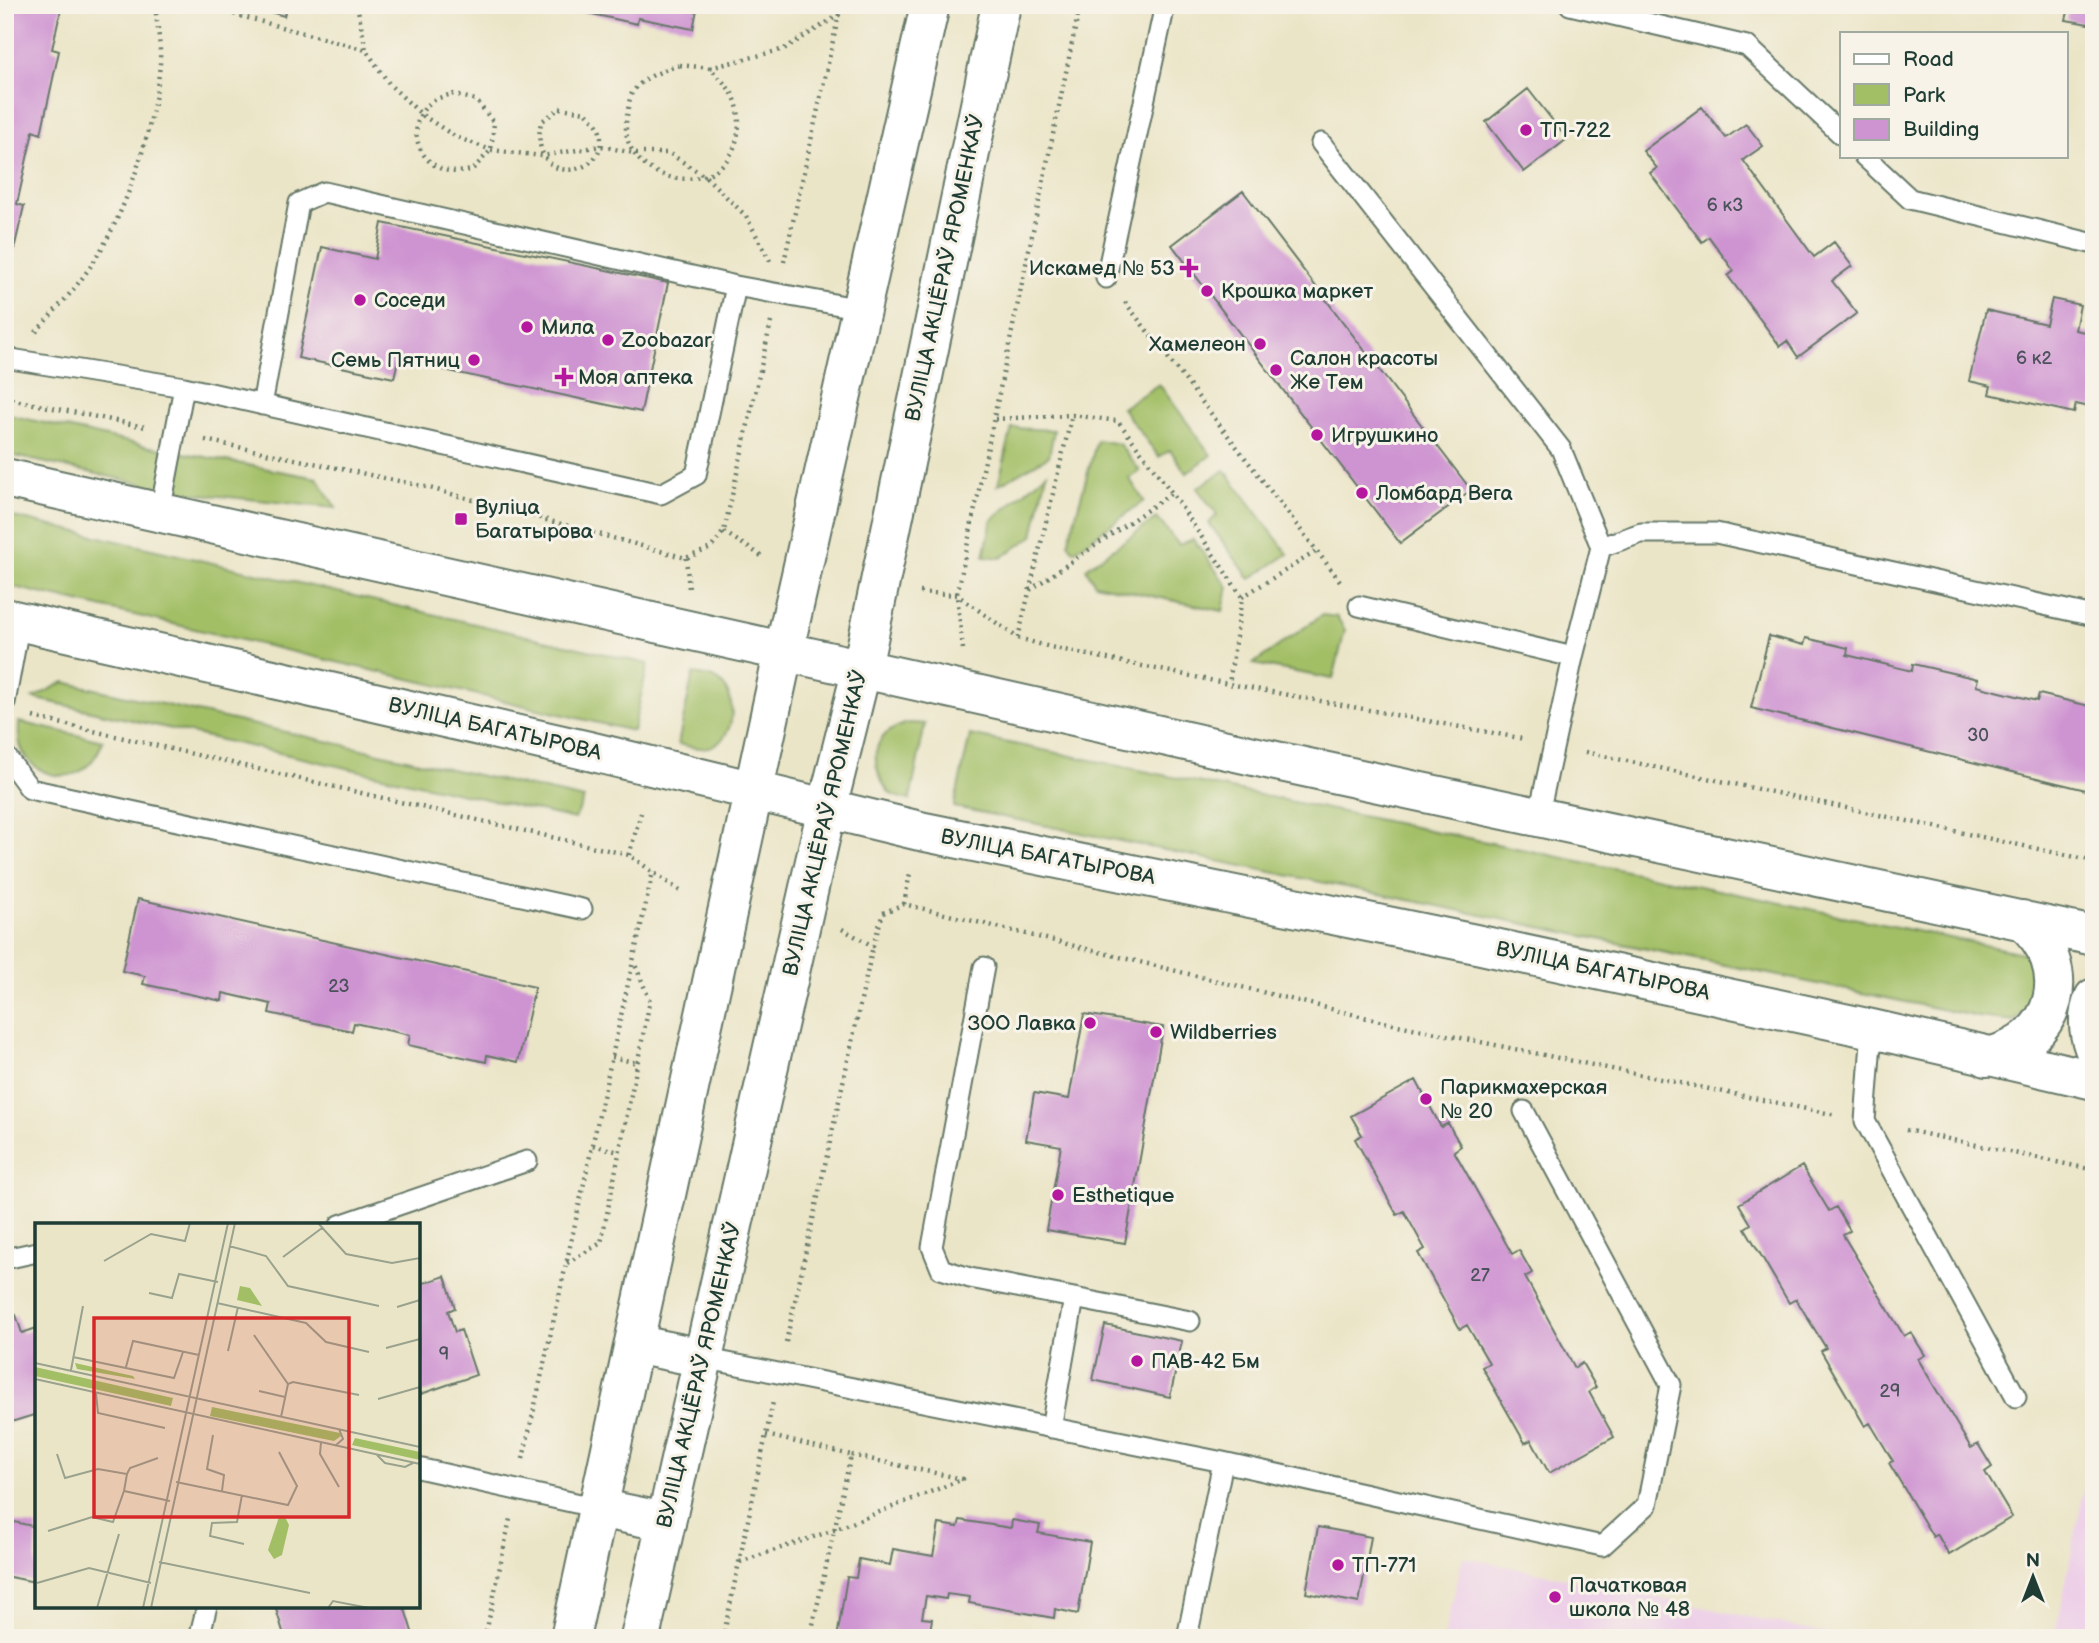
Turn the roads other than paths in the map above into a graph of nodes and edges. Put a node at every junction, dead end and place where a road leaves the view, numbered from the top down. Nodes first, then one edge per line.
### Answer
1 (930, 5) edge
2 (1001, 5) edge
3 (1165, 5) edge
4 (1570, 5) edge
5 (1840, 133) edge
6 (1321, 143) dead end
7 (1866, 158) edge
8 (2094, 244) edge
9 (1106, 278) road end
10 (736, 286) junction
11 (861, 309) junction
12 (8, 359) edge
13 (184, 387) junction
14 (262, 405) junction
15 (5, 478) edge
16 (160, 512) junction
17 (1601, 547) junction
18 (1359, 606) road end
19 (2094, 616) edge
20 (12, 620) edge
21 (784, 650) junction
22 (1573, 657) junction
23 (862, 668) junction
24 (5, 703) edge
25 (5, 755) edge
26 (755, 791) junction
27 (827, 808) junction
28 (1538, 818) junction
29 (582, 909) dead end
30 (2022, 919) junction
31 (2094, 936) edge
32 (984, 967) dead end
33 (2094, 998) edge
34 (1872, 1029) junction
35 (2094, 1048) edge
36 (1987, 1057) junction
37 (2094, 1080) edge
38 (1524, 1111) dead end
39 (527, 1161) dead end
40 (346, 1223) edge
41 (35, 1252) edge
42 (5, 1259) edge
43 (1074, 1298) junction
44 (1190, 1321) dead end
45 (634, 1344) junction
46 (704, 1358) junction
47 (2016, 1397) dead end
48 (1051, 1428) junction
49 (1223, 1462) junction
50 (420, 1468) edge
51 (598, 1508) junction
52 (666, 1522) junction
53 (206, 1608) edge
54 (199, 1638) edge
55 (570, 1638) edge
56 (640, 1638) edge
57 (1187, 1638) edge

1 - 11 street
2 - 23 street, ВУЛІЦА АКЦЁРАЎ ЯРОМЕНКАЎ
3 - 9 lane
4 - 5 lane
6 - 17 lane
7 - 8 lane
10 - 11 lane
10 - 14 lane
10 - 14 lane
11 - 21 street
12 - 13 lane
13 - 14 lane
13 - 16 lane
15 - 16 street
16 - 21 street
17 - 19 lane
17 - 22 lane
18 - 22 lane
20 - 24 lane
20 - 26 street, ВУЛІЦА БАГАТЫРОВА
21 - 23 street
21 - 26 street
22 - 28 lane
23 - 27 street, ВУЛІЦА АКЦЁРАЎ ЯРОМЕНКАЎ
23 - 28 street
25 - 29 lane
26 - 27 street, ВУЛІЦА БАГАТЫРОВА
26 - 45 street
27 - 34 street, ВУЛІЦА БАГАТЫРОВА
27 - 46 street, ВУЛІЦА АКЦЁРАЎ ЯРОМЕНКАЎ
28 - 30 street
30 - 31 street
30 - 36 street
32 - 43 lane
33 - 35 street
34 - 36 street, ВУЛІЦА БАГАТЫРОВА
34 - 47 lane
36 - 37 street, ВУЛІЦА БАГАТЫРОВА
38 - 49 lane
39 - 40 lane
41 - 42 lane
43 - 44 lane
43 - 48 lane
45 - 46 street
45 - 51 street
46 - 48 lane
46 - 52 street, ВУЛІЦА АКЦЁРАЎ ЯРОМЕНКАЎ
48 - 49 lane
49 - 57 lane
50 - 51 lane
51 - 52 street
51 - 55 street
52 - 56 street, ВУЛІЦА АКЦЁРАЎ ЯРОМЕНКАЎ
53 - 54 lane

